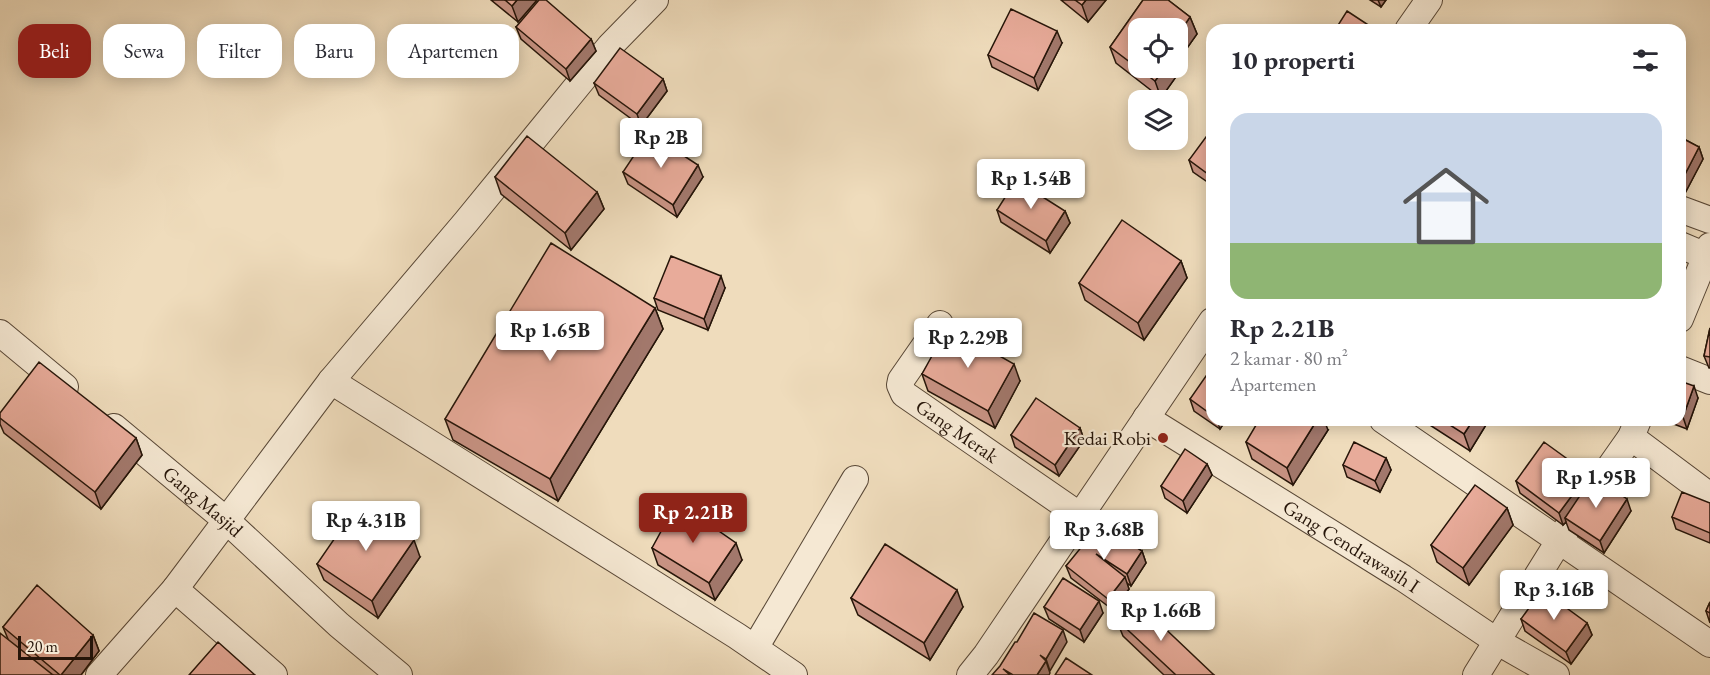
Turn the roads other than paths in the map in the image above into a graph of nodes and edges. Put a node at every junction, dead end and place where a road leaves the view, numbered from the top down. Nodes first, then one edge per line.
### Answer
1 (656, 0) edge
2 (1429, 0) edge
3 (1412, 24) edge
4 (1686, 211) edge
5 (1710, 220) edge
6 (1686, 246) edge
7 (1708, 251) edge
8 (1686, 304) edge
9 (940, 324) dead end
10 (1206, 330) edge
11 (0, 333) edge
12 (1686, 371) edge
13 (331, 381) junction
14 (1710, 381) edge
15 (1146, 418) junction
16 (1392, 426) edge
17 (1634, 429) edge
18 (855, 479) dead end
19 (1710, 496) edge
20 (1079, 515) junction
21 (227, 521) junction
22 (1559, 541) junction
23 (175, 589) junction
24 (1498, 642) junction
25 (1710, 644) edge
26 (755, 648) junction
27 (99, 675) edge
28 (274, 675) edge
29 (399, 675) edge
30 (794, 675) edge
31 (970, 675) edge
32 (1476, 675) edge
33 (1556, 675) edge

1 - 13 street
2 - 3 street
4 - 5 street
6 - 7 street
7 - 8 street
9 - 20 street, Gang Merak
10 - 15 street
11 - 21 street, Gang Masjid
12 - 14 street
13 - 21 street
13 - 26 street
15 - 20 street
15 - 24 street, Gang Cendrawasih I
16 - 22 street
17 - 19 street
17 - 22 street
18 - 26 street
20 - 31 street
21 - 23 street
21 - 29 street, Gang Masjid
22 - 24 street
22 - 25 street
23 - 27 street
23 - 28 street
24 - 32 street
24 - 33 street, Gang Cendrawasih I
26 - 30 street

